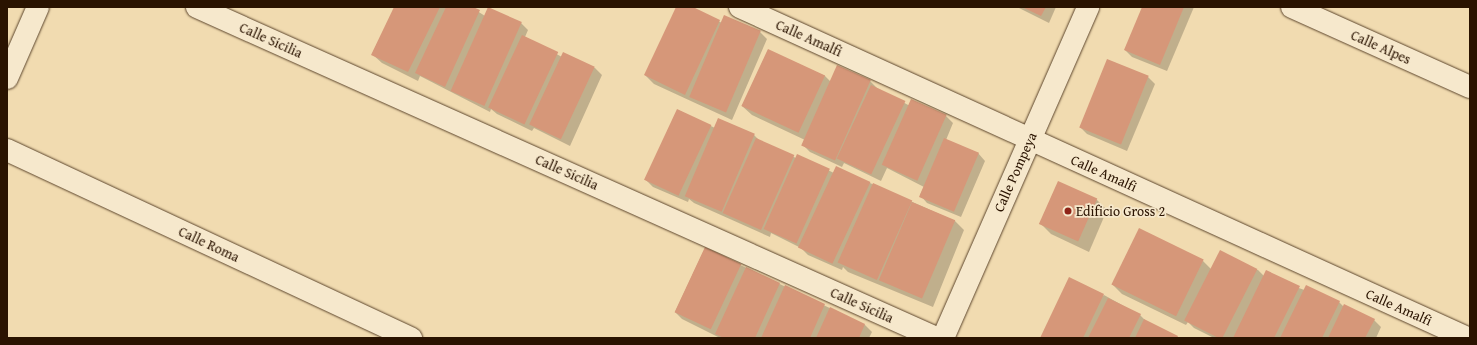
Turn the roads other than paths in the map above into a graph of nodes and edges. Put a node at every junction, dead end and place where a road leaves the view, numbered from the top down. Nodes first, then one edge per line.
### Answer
1 (38, 7) edge
2 (197, 7) edge
3 (740, 7) edge
4 (1088, 7) edge
5 (1292, 7) edge
6 (7, 78) edge
7 (1470, 87) edge
8 (1030, 139) junction
9 (7, 150) edge
10 (411, 338) edge
11 (936, 338) edge
12 (943, 338) edge
13 (1467, 338) edge

1 - 6 street
2 - 11 street, Calle Sicilia
3 - 8 street, Calle Amalfi
4 - 8 street, Calle Pompeya
5 - 7 street, Calle Alpes
8 - 12 street, Calle Pompeya
8 - 13 street, Calle Amalfi
9 - 10 street, Calle Roma

